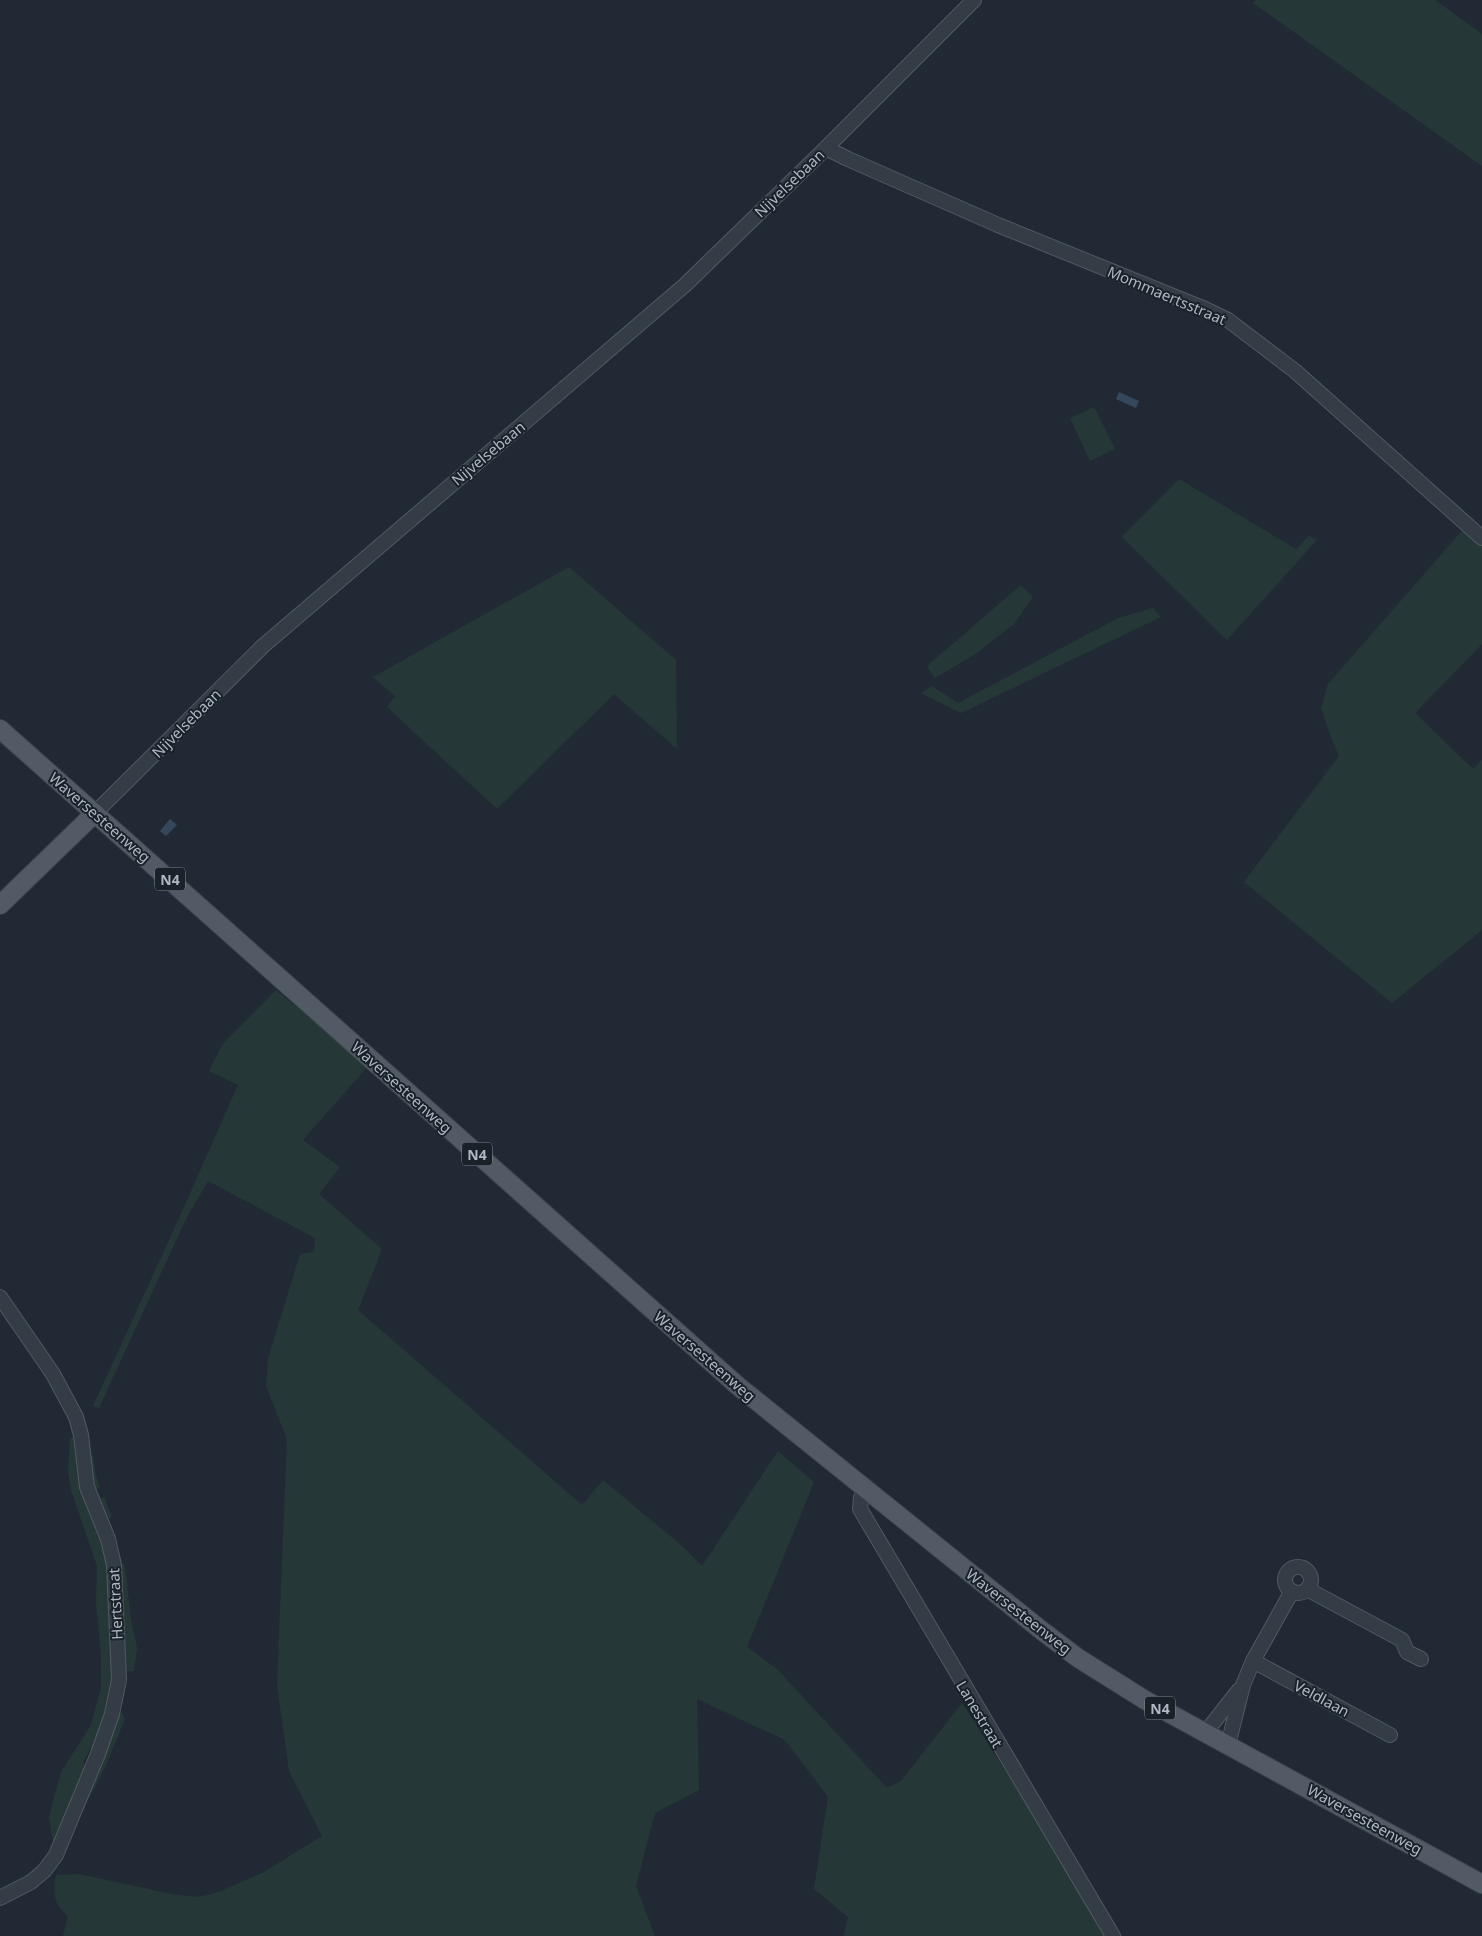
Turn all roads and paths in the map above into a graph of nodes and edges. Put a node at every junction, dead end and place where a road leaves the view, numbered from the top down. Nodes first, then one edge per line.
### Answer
1 (974, 0) edge
2 (826, 148) junction
3 (1482, 538) edge
4 (0, 729) edge
5 (94, 813) junction
6 (0, 905) edge
7 (0, 1297) edge
8 (866, 1490) junction
9 (1307, 1589) junction
10 (1292, 1591) junction
11 (1421, 1659) dead end
12 (1254, 1661) junction
13 (1243, 1686) junction
14 (1205, 1733) junction
15 (1390, 1734) dead end
16 (1228, 1745) junction
17 (1482, 1884) edge
18 (0, 1898) edge
19 (1113, 1936) edge

1 - 2 street, Nijvelsebaan
2 - 3 street, Mommaertsstraat
2 - 5 street, Nijvelsebaan
4 - 5 main road, Waversesteenweg / N4
5 - 6 main road, Nijvelsebaan
5 - 8 main road, Waversesteenweg / N4
7 - 18 street, Hertstraat
8 - 14 main road, Waversesteenweg / N4
8 - 19 street, Lanestraat
9 - 10 street
9 - 10 street
9 - 11 street
10 - 12 street
12 - 13 street
12 - 15 street, Veldlaan
13 - 14 street
13 - 16 street
14 - 16 main road, Waversesteenweg / N4
16 - 17 main road, Waversesteenweg / N4

